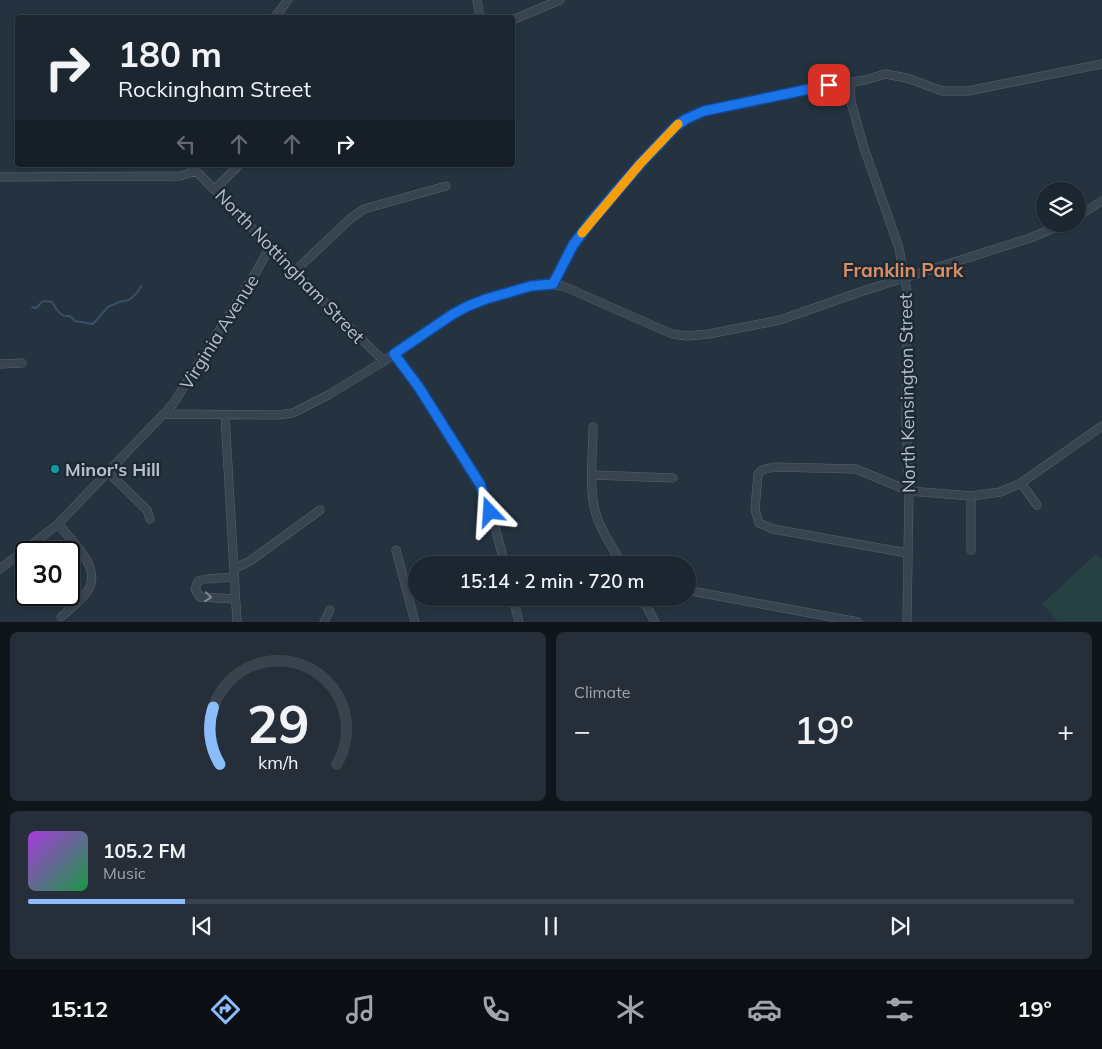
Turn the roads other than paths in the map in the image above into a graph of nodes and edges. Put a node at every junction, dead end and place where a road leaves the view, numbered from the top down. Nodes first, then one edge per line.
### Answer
1 (288, 0) edge
2 (478, 0) edge
3 (560, 0) edge
4 (276, 15) edge
5 (480, 15) edge
6 (515, 19) edge
7 (1102, 64) edge
8 (850, 82) junction
9 (237, 167) edge
10 (193, 168) edge
11 (0, 177) edge
12 (446, 186) dead end
13 (215, 189) junction
14 (1102, 201) edge
15 (1086, 211) edge
16 (1045, 232) edge
17 (270, 247) junction
18 (295, 271) junction
19 (906, 278) junction
20 (553, 284) junction
21 (394, 354) junction
22 (384, 361) junction
23 (22, 363) dead end
24 (0, 364) edge
25 (165, 414) junction
26 (225, 415) junction
27 (1102, 426) edge
28 (594, 427) dead end
29 (108, 473) junction
30 (593, 475) junction
31 (673, 478) dead end
32 (1021, 483) junction
33 (909, 491) junction
34 (971, 496) junction
35 (1037, 505) dead end
36 (320, 510) dead end
37 (150, 519) dead end
38 (58, 524) junction
39 (396, 550) dead end
40 (971, 550) dead end
41 (907, 553) junction
42 (503, 556) edge
43 (618, 556) edge
44 (0, 569) edge
45 (234, 573) junction
46 (696, 592) edge
47 (235, 599) junction
48 (515, 606) edge
49 (646, 606) edge
50 (330, 610) dead end
51 (62, 617) dead end
52 (236, 622) edge
53 (324, 622) edge
54 (415, 622) edge
55 (519, 622) edge
56 (655, 622) edge
57 (858, 622) edge
58 (907, 622) edge

1 - 4 street
2 - 5 street
3 - 6 street
7 - 8 street
8 - 19 street, North Kensington Street
8 - 20 street
9 - 13 street
10 - 11 street
10 - 13 street, North Nottingham Street
12 - 18 street
13 - 17 street, North Nottingham Street
14 - 15 street
16 - 19 street
17 - 18 street, North Nottingham Street
17 - 25 street, Virginia Avenue
18 - 22 street, North Nottingham Street
19 - 20 street
19 - 33 street, North Kensington Street
20 - 21 street
21 - 22 street
21 - 42 street
22 - 26 street
23 - 24 street
25 - 26 street
25 - 29 street, Virginia Avenue
26 - 45 street
27 - 32 street
28 - 30 street
29 - 37 street
29 - 38 street, Virginia Avenue
30 - 31 street
30 - 43 street
32 - 34 street
32 - 35 street
33 - 34 street
33 - 41 street, North Kensington Street
33 - 41 street
34 - 40 street
36 - 45 street
38 - 44 street, Virginia Avenue
38 - 51 street
39 - 54 street
41 - 58 street, North Kensington Street
45 - 47 street
45 -> 47 street
46 - 57 street
47 - 52 street
48 - 55 street
49 - 56 street
50 - 53 street

